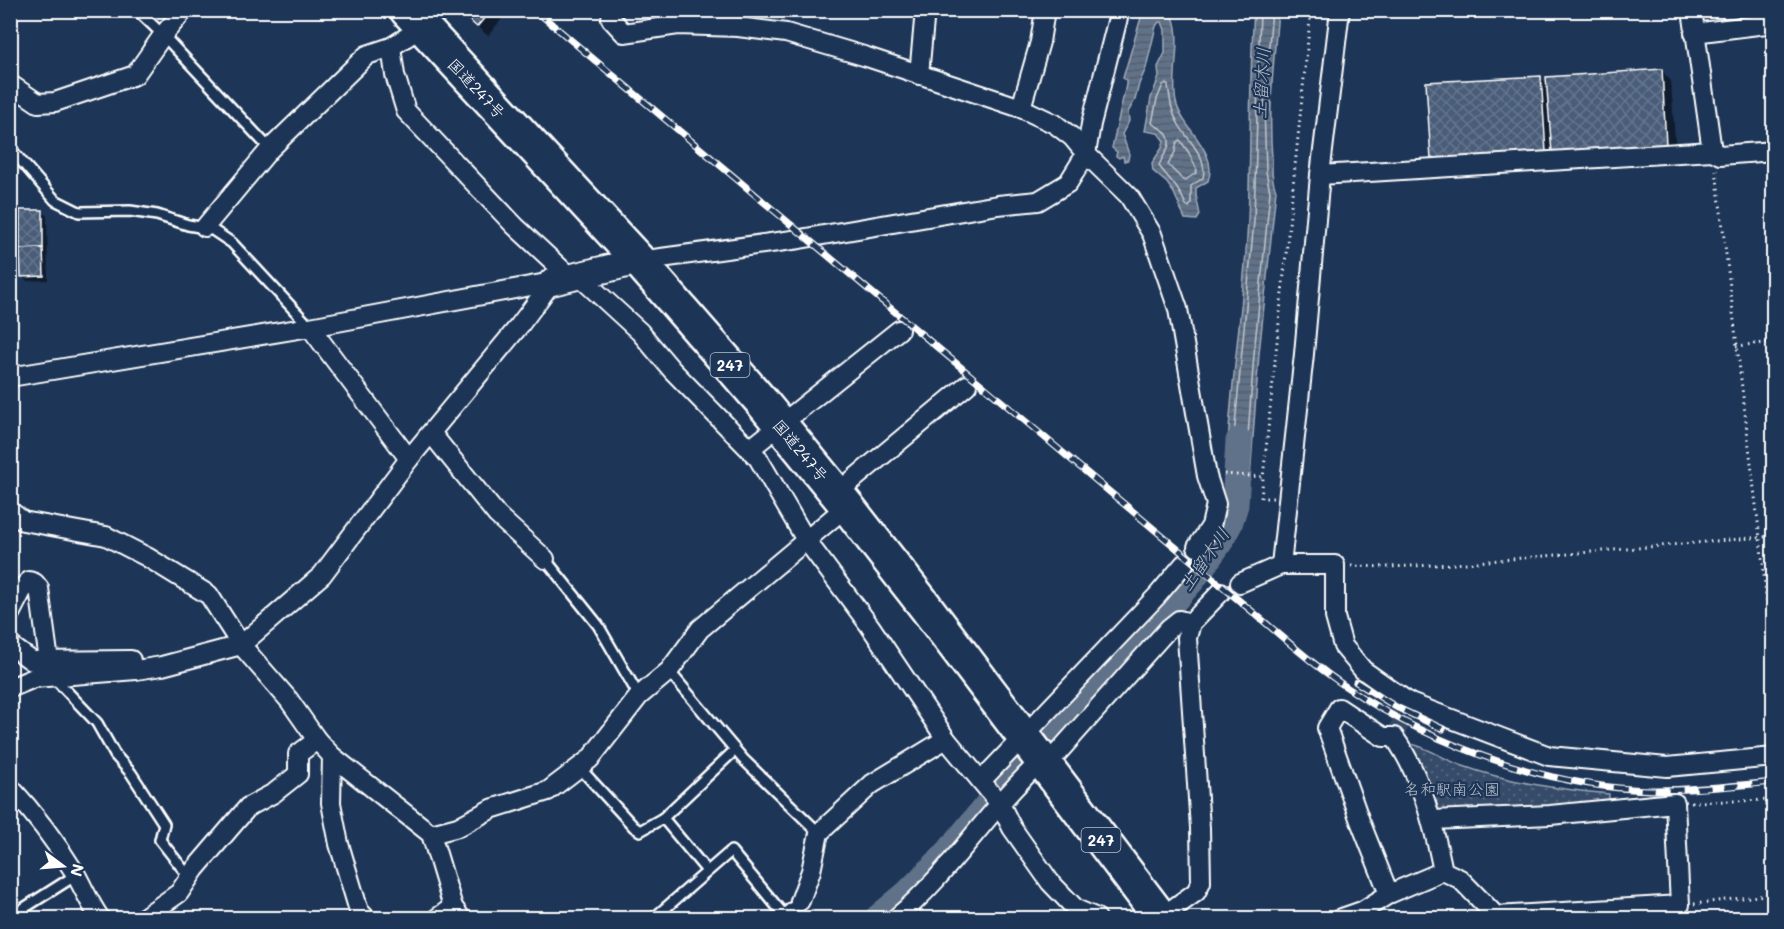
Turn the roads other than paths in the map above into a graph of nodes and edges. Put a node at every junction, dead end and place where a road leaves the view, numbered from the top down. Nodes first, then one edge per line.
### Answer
1 (137, 10) edge
2 (184, 10) edge
3 (612, 10) edge
4 (925, 10) edge
5 (1045, 10) edge
6 (1120, 10) edge
7 (1340, 10) edge
8 (1692, 10) edge
9 (414, 19) edge
10 (1773, 23) edge
11 (1694, 33) junction
12 (163, 35) junction
13 (390, 47) junction
14 (919, 75) junction
15 (10, 84) edge
16 (1021, 108) junction
17 (10, 148) edge
18 (270, 149) junction
19 (1712, 151) junction
20 (1773, 151) edge
21 (1086, 154) junction
22 (1320, 175) junction
23 (206, 227) junction
24 (639, 261) junction
25 (567, 279) junction
26 (310, 327) junction
27 (899, 330) dead end
28 (10, 377) edge
29 (967, 385) dead end
30 (780, 424) junction
31 (431, 433) junction
32 (750, 449) junction
33 (409, 459) junction
34 (842, 499) junction
35 (10, 511) edge
36 (806, 540) junction
37 (1197, 547) dead end
38 (544, 559) joint
39 (1184, 564) dead end
40 (1281, 566) junction
41 (1240, 583) dead end
42 (1221, 592) dead end
43 (10, 614) edge
44 (1191, 623) junction
45 (10, 645) edge
46 (241, 645) junction
47 (53, 669) junction
48 (669, 671) junction
49 (10, 688) edge
50 (639, 696) junction
51 (946, 739) junction
52 (317, 740) junction
53 (735, 750) junction
54 (1035, 751) junction
55 (332, 756) junction
56 (1773, 757) edge
57 (579, 767) junction
58 (982, 783) junction
59 (10, 787) edge
60 (1000, 804) junction
61 (663, 818) junction
62 (1432, 820) junction
63 (819, 833) junction
64 (431, 834) junction
65 (707, 871) junction
66 (1443, 871) junction
67 (76, 874) junction
68 (191, 876) junction
69 (1389, 894) junction
70 (800, 901) joint
71 (457, 913) edge
72 (782, 916) edge
73 (10, 917) edge
74 (1497, 917) edge
75 (100, 918) edge
76 (143, 918) edge
77 (366, 918) edge
78 (437, 918) edge
79 (654, 918) edge
80 (896, 918) edge
81 (1097, 918) edge
82 (1161, 918) edge
83 (1342, 918) edge

1 - 12 lane
2 - 12 street
3 - 14 street
4 - 14 street
5 - 16 street
6 - 21 street
7 - 22 street
8 - 11 street
9 - 13 street
9 - 24 highway, 国道247号 / 247
10 - 11 street
11 - 19 street
12 - 15 street
12 - 18 lane
13 - 18 street
13 - 25 street
14 - 16 street
16 - 21 street
17 - 23 lane
18 - 23 street
19 - 20 street
19 - 22 street
21 - 24 street
21 - 37 street
22 - 40 street
23 - 26 lane
24 - 25 street
24 - 30 highway, 国道247号 / 247
25 - 26 street
25 - 31 street
25 - 32 street
26 - 28 street
26 - 33 street
27 - 30 street
29 - 34 street
30 - 32 street
30 - 34 highway, 国道247号 / 247
31 - 33 street
31 - 38 street
32 - 36 street
33 - 46 street
34 - 36 street
34 - 54 highway, 国道247号 / 247
35 - 46 street
36 - 48 street
36 - 51 street
38 - 50 lane
39 - 54 street
40 - 41 street
40 - 56 street
42 - 44 street
43 - 47 street
44 - 54 street
44 - 82 street
45 - 47 street
46 - 47 street
46 - 52 street
47 - 49 street
47 - 68 lane
48 - 50 street
48 - 53 lane
50 - 57 street
51 - 58 street
51 - 63 street
52 - 55 street
52 - 68 street
53 - 61 lane
53 - 63 lane
54 - 58 street
54 - 60 street
54 - 82 highway, 国道247号 / 247
55 - 64 street
55 - 77 street
57 - 61 lane
57 - 64 street
58 - 60 street
59 - 67 street
60 - 80 street
60 - 81 street
61 - 65 lane
62 - 66 street
62 - 69 street
62 - 74 street
63 - 70 street
64 - 71 street
65 - 72 lane
65 - 79 lane
66 - 69 street
66 - 74 street
67 - 73 lane
67 - 75 street
68 - 76 street
69 - 83 street
70 - 72 lane
71 - 78 street

